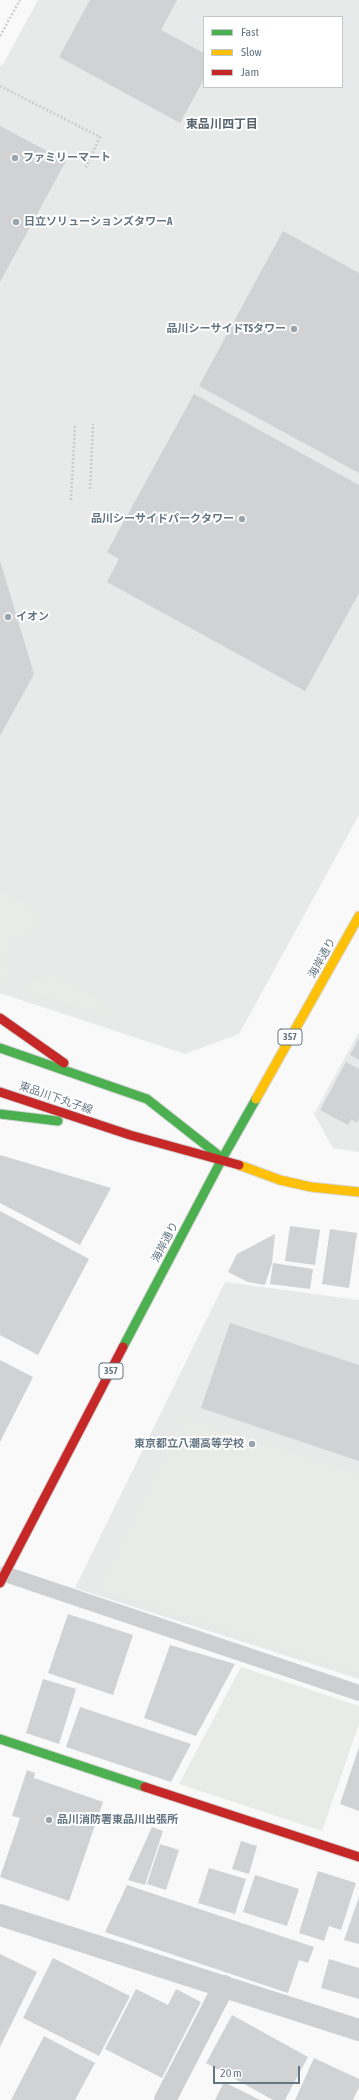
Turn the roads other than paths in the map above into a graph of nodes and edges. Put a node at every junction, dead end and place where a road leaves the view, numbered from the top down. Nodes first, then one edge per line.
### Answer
1 (359, 916) edge
2 (0, 1018) edge
3 (0, 1048) edge
4 (81, 1075) junction
5 (0, 1092) edge
6 (0, 1114) edge
7 (105, 1127) junction
8 (222, 1159) junction
9 (359, 1192) edge
10 (2, 1578) edge
11 (359, 1693) edge
12 (0, 1739) edge
13 (359, 1857) edge
14 (0, 1915) edge
15 (224, 1986) junction
16 (359, 2030) edge
17 (165, 2100) edge

1 - 8 main road, 海岸通り / 357
2 - 4 main road
3 - 4 main road
4 - 8 main road
5 - 7 main road, 東品川下丸子線
6 - 7 main road
7 - 8 main road
8 - 9 main road
8 - 10 main road, 海岸通り / 357
10 - 11 lane
12 - 13 main road
14 - 15 street
15 - 16 street
15 - 17 street

